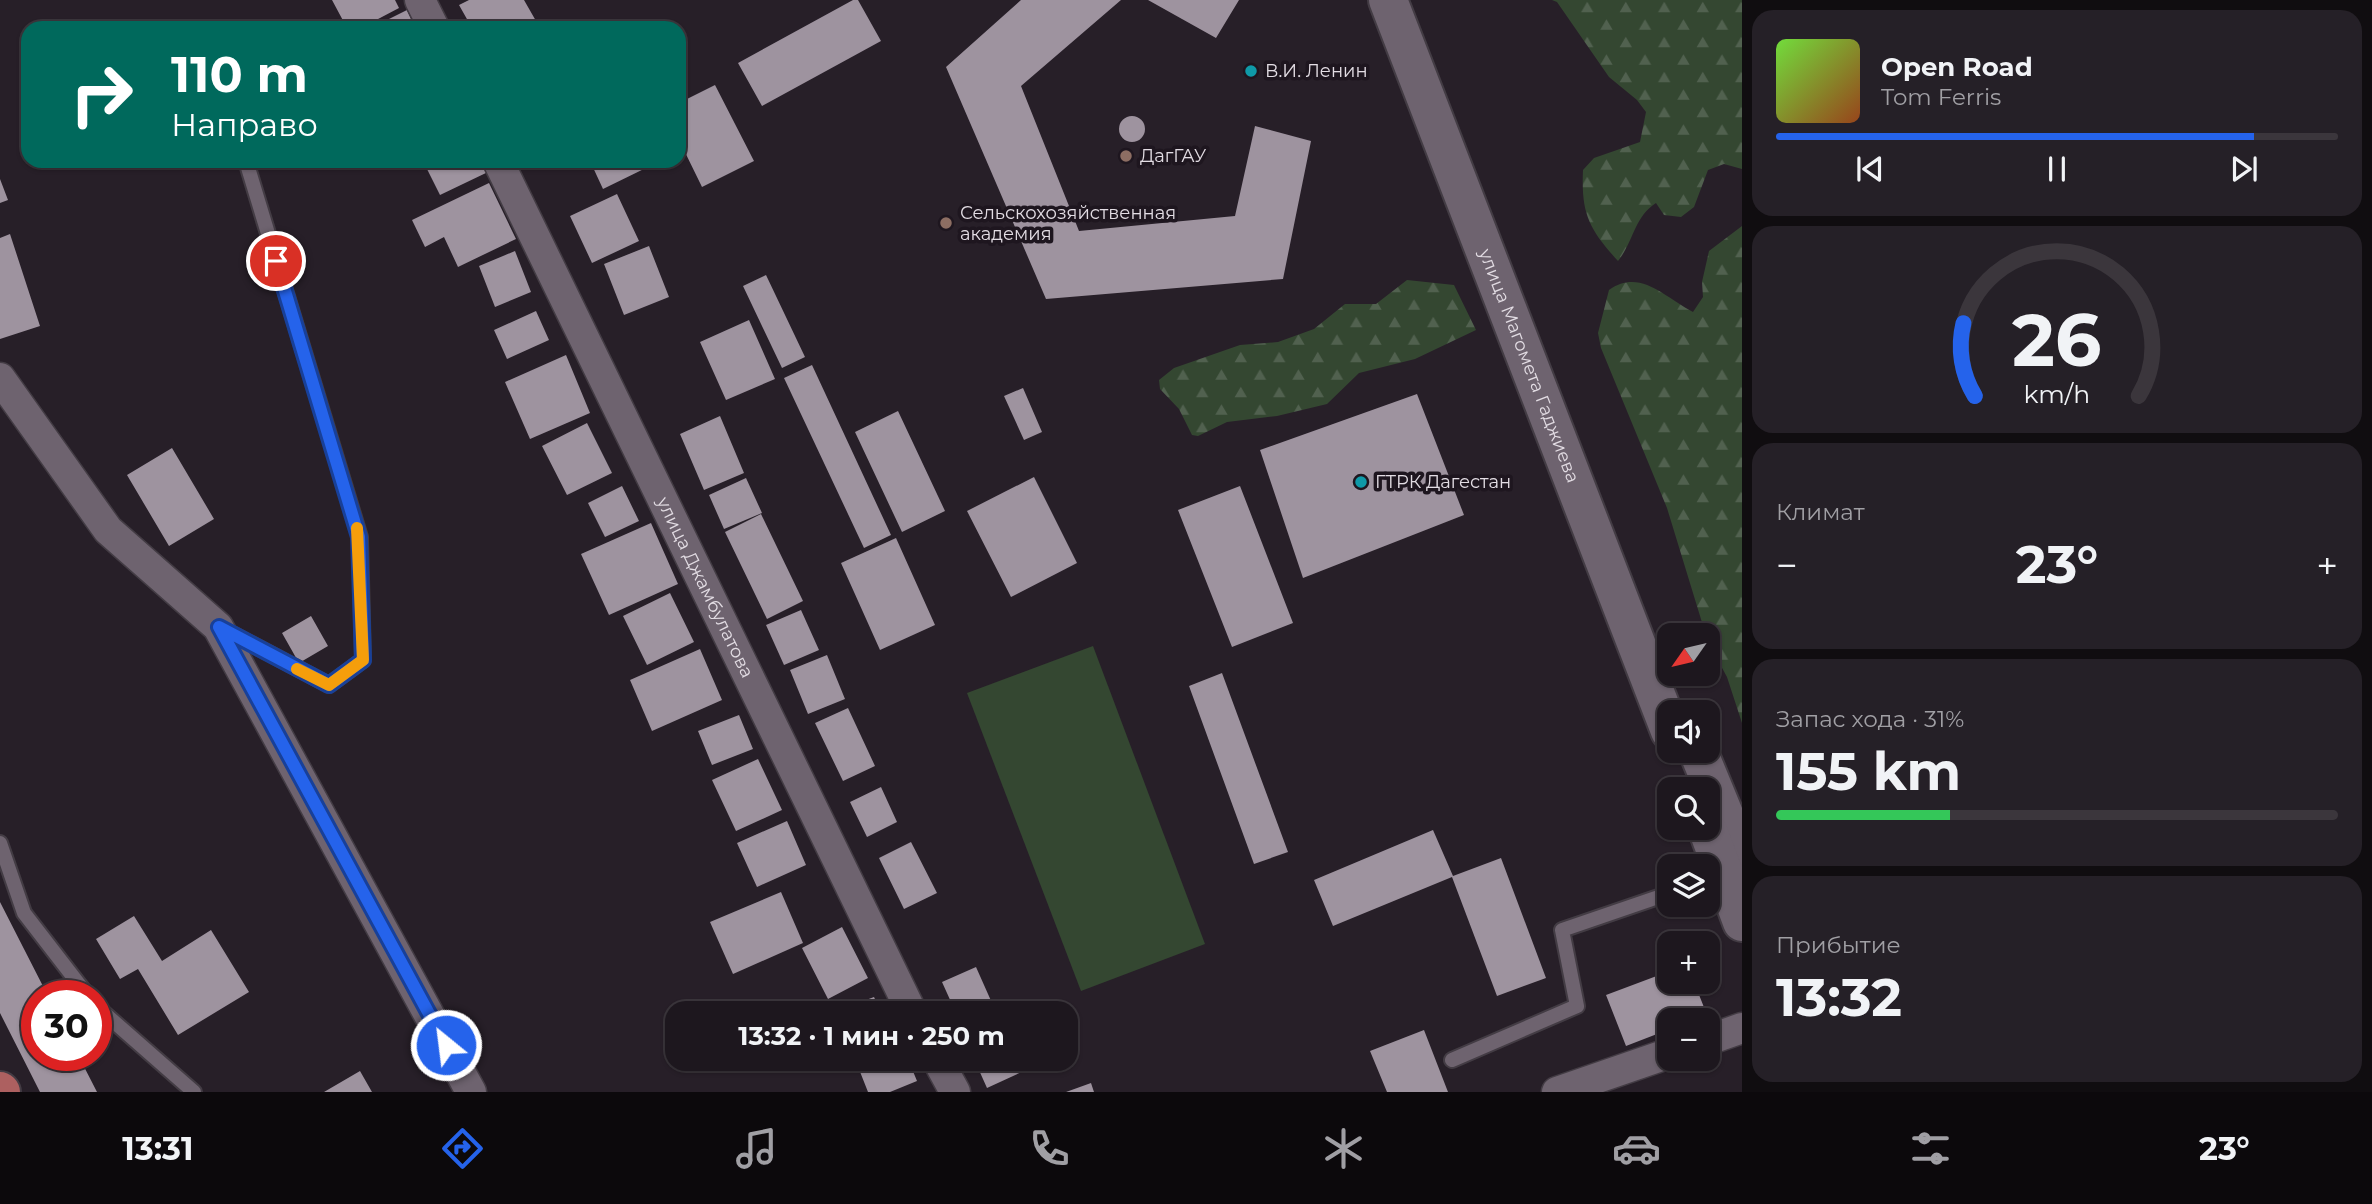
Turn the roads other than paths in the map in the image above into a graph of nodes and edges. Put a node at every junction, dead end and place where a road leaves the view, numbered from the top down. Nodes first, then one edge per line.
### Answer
1 (420, 0) edge
2 (1388, 0) edge
3 (1396, 0) edge
4 (430, 21) edge
5 (248, 168) edge
6 (501, 168) edge
7 (0, 379) edge
8 (219, 627) junction
9 (1658, 700) edge
10 (1677, 700) edge
11 (1701, 763) edge
12 (1713, 840) edge
13 (0, 843) edge
14 (1729, 870) edge
15 (1657, 897) edge
16 (1742, 922) edge
17 (76, 980) edge
18 (906, 1001) edge
19 (112, 1020) edge
20 (1742, 1028) edge
21 (1720, 1036) edge
22 (1657, 1057) edge
23 (1452, 1060) dead end
24 (943, 1071) edge
25 (194, 1092) edge
26 (471, 1092) edge
27 (954, 1092) edge
28 (1557, 1092) edge

1 - 4 street
2 - 9 main road, улица Магомета Гаджиева
3 - 10 main road, улица Магомета Гаджиева
5 - 8 lane
6 - 18 street, улица Джамбулатова
7 - 8 street
8 - 26 street
11 - 14 main road
12 - 14 main road
13 - 17 lane
14 - 16 main road
15 - 23 lane
19 - 25 lane
20 - 21 street
22 - 28 street
24 - 27 street

